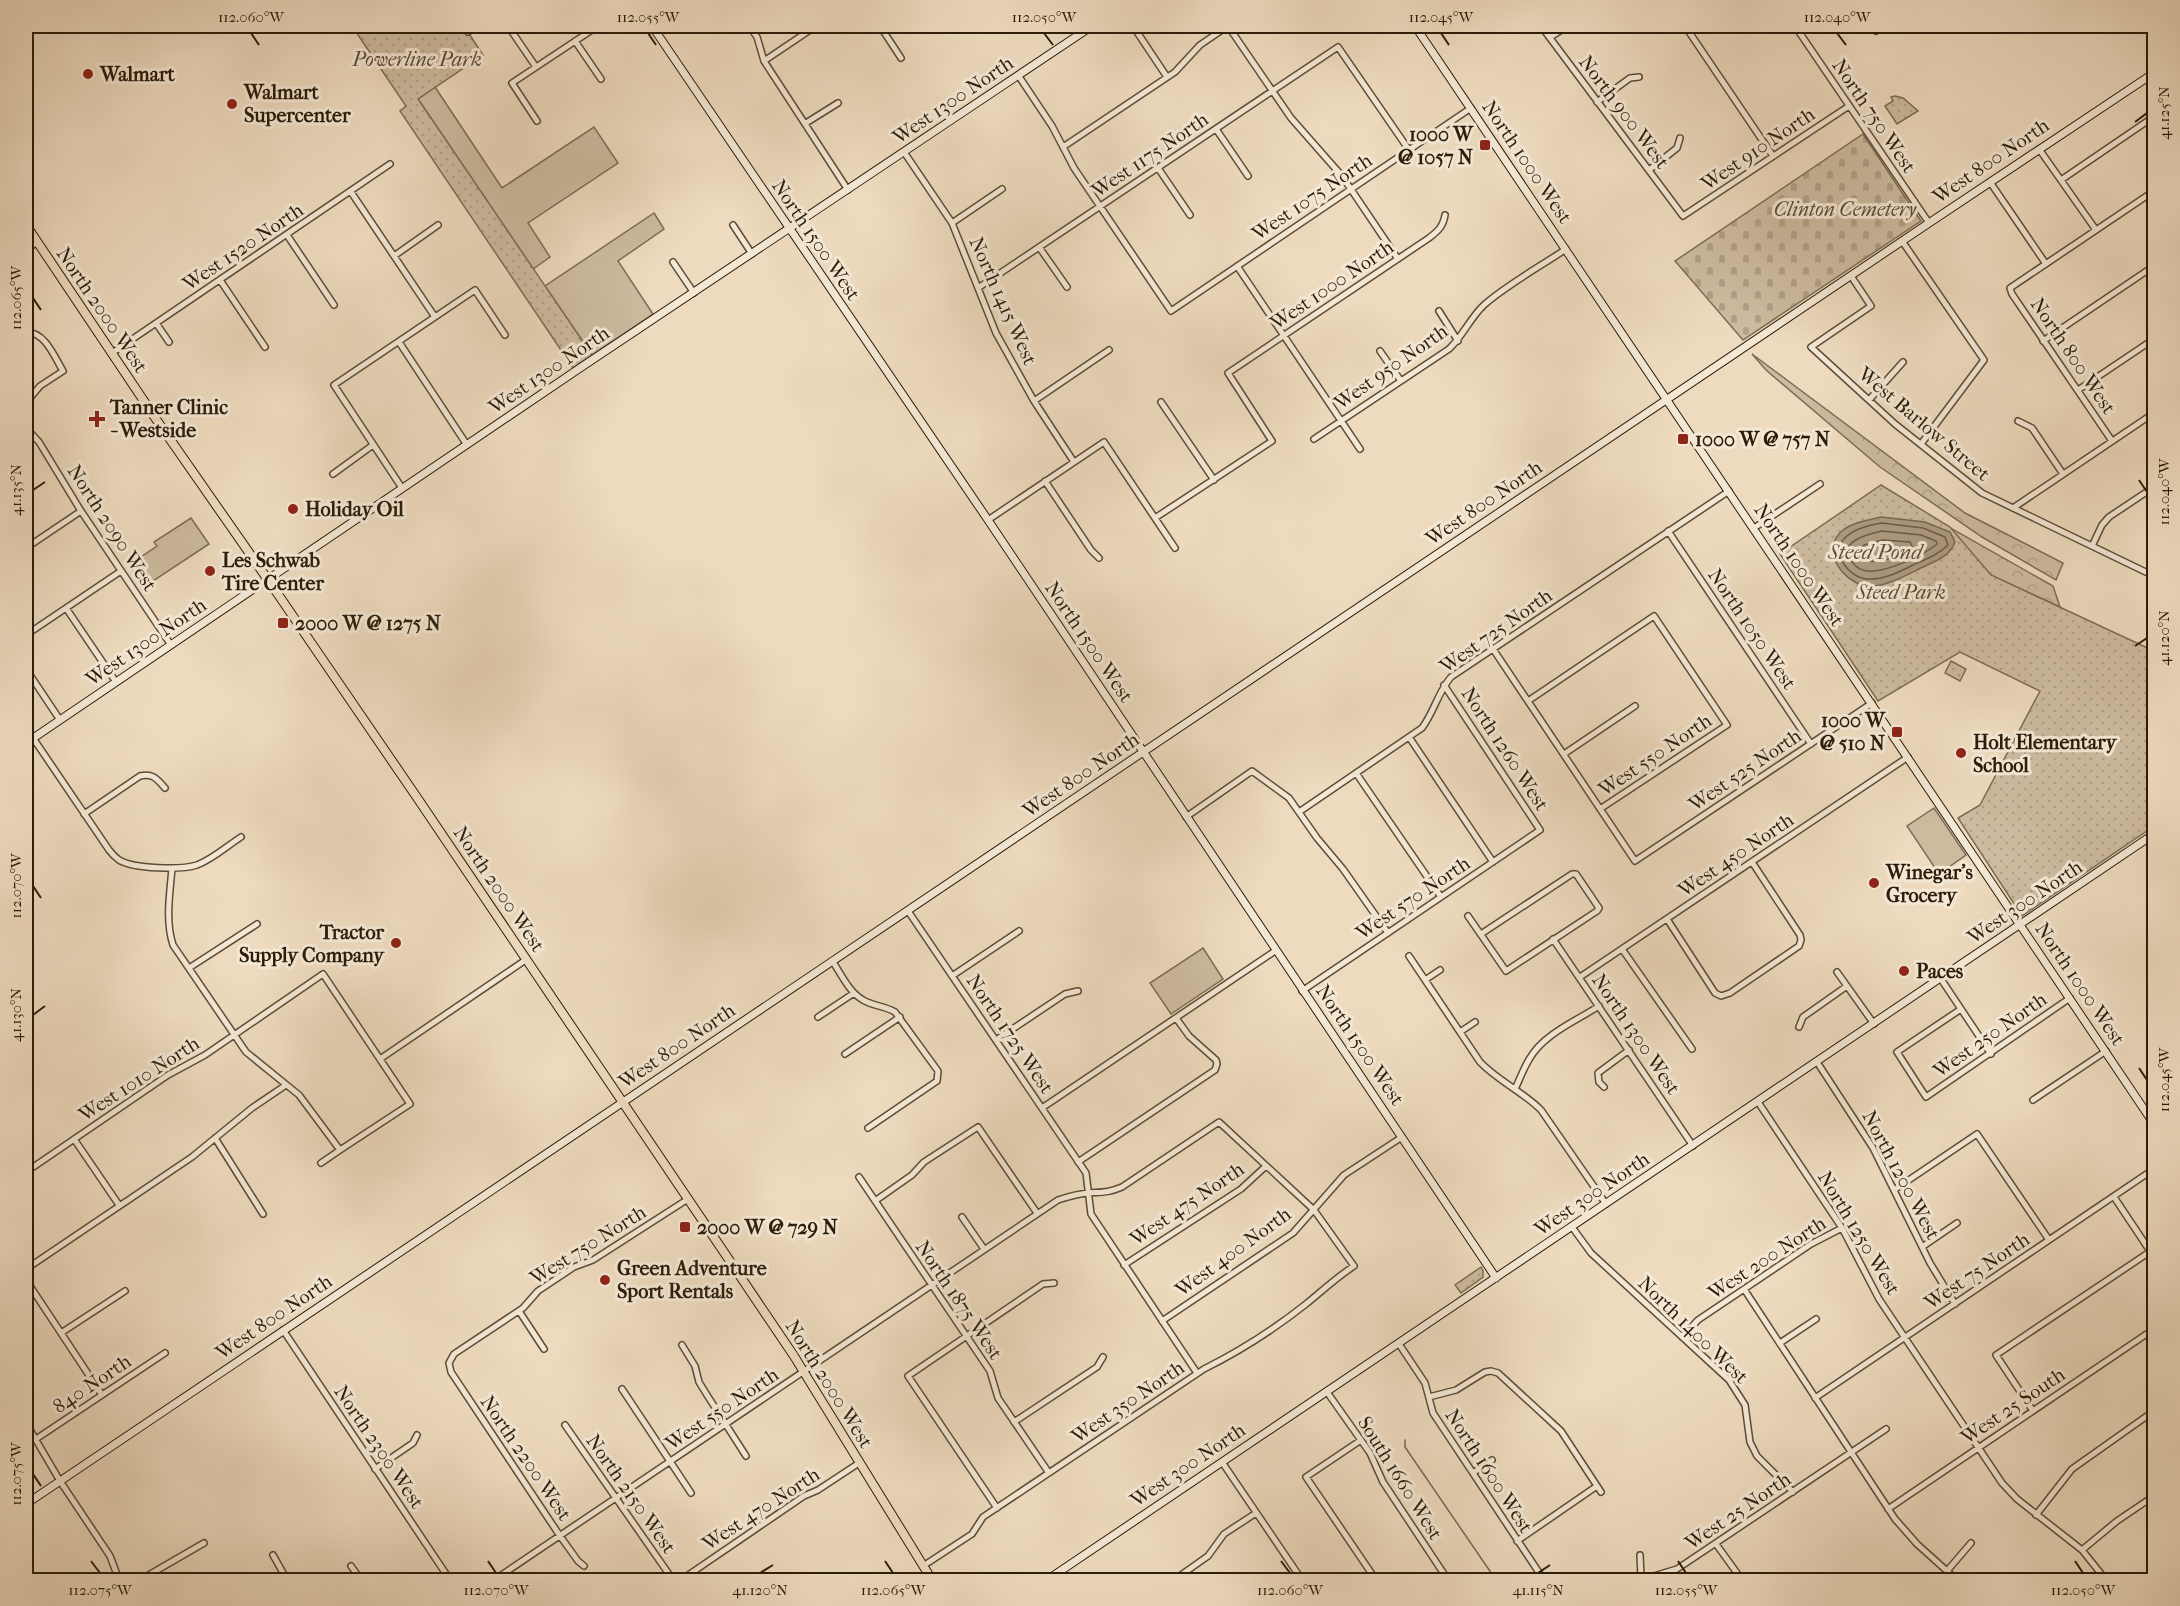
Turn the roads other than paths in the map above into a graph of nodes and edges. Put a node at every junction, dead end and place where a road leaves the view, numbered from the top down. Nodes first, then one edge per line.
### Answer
1 (477, 26) edge
2 (508, 26) edge
3 (598, 26) edge
4 (652, 26) edge
5 (749, 26) edge
6 (816, 26) edge
7 (880, 26) edge
8 (1092, 26) edge
9 (1133, 26) edge
10 (1228, 26) edge
11 (1415, 26) edge
12 (1541, 26) edge
13 (1568, 26) edge
14 (1685, 26) edge
15 (1795, 26) edge
16 (1884, 26) edge
17 (1874, 28) edge
18 (468, 32) dead end
19 (1550, 37) junction
20 (575, 41) junction
21 (901, 58) dead end
22 (764, 61) junction
23 (536, 67) junction
24 (2154, 74) edge
25 (1018, 75) junction
26 (1167, 77) junction
27 (1639, 77) dead end
28 (601, 79) dead end
29 (1273, 91) junction
30 (1598, 102) junction
31 (838, 103) dead end
32 (1849, 106) junction
33 (1471, 108) junction
34 (2149, 120) dead end
35 (537, 121) dead end
36 (806, 123) junction
37 (1216, 129) junction
38 (1680, 138) dead end
39 (1063, 147) junction
40 (2039, 149) junction
41 (1409, 150) junction
42 (904, 152) junction
43 (1773, 156) junction
44 (390, 164) dead end
45 (1158, 168) junction
46 (1649, 170) junction
47 (1248, 176) dead end
48 (2061, 180) junction
49 (1990, 182) junction
50 (1002, 189) dead end
51 (1351, 189) junction
52 (848, 190) junction
53 (2154, 191) edge
54 (351, 192) junction
55 (1100, 206) junction
56 (1190, 215) dead end
57 (1445, 215) dead end
58 (1683, 216) joint
59 (952, 223) junction
60 (1929, 223) junction
61 (26, 225) edge
62 (438, 225) dead end
63 (733, 225) dead end
64 (789, 230) junction
65 (2096, 230) junction
66 (287, 235) junction
67 (1902, 241) junction
68 (37, 242) junction
69 (1039, 247) junction
70 (1566, 249) junction
71 (26, 250) edge
72 (753, 254) junction
73 (394, 256) junction
74 (1398, 259) junction
75 (673, 262) dead end
76 (2046, 264) junction
77 (1238, 266) junction
78 (2154, 266) edge
79 (1851, 276) junction
80 (220, 280) junction
81 (1066, 287) dead end
82 (978, 288) junction
83 (694, 293) junction
84 (334, 305) dead end
85 (1439, 311) dead end
86 (435, 317) junction
87 (156, 323) junction
88 (27, 331) edge
89 (505, 335) dead end
90 (1285, 335) junction
91 (2154, 339) edge
92 (1458, 341) junction
93 (2043, 341) junction
94 (169, 342) dead end
95 (399, 342) junction
96 (265, 347) dead end
97 (1109, 350) dead end
98 (1380, 351) dead end
99 (112, 353) junction
100 (1904, 362) dead end
101 (1401, 381) junction
102 (2078, 390) junction
103 (1666, 400) junction
104 (1869, 400) junction
105 (1034, 401) junction
106 (1161, 402) dead end
107 (26, 403) edge
108 (2154, 413) edge
109 (2148, 417) junction
110 (1341, 421) junction
111 (2018, 421) dead end
112 (2154, 427) edge
113 (26, 428) edge
114 (1314, 439) dead end
115 (2112, 441) junction
116 (1921, 444) junction
117 (373, 445) junction
118 (467, 445) junction
119 (1360, 449) dead end
120 (1074, 462) junction
121 (333, 474) dead end
122 (2063, 474) junction
123 (1214, 480) junction
124 (1045, 481) junction
125 (1820, 484) dead end
126 (2154, 487) edge
127 (402, 488) junction
128 (1729, 491) junction
129 (2013, 508) junction
130 (81, 511) junction
131 (1155, 519) junction
132 (988, 520) junction
133 (1754, 528) junction
134 (1668, 531) junction
135 (2092, 546) junction
136 (26, 548) edge
137 (1176, 548) dead end
138 (1099, 558) dead end
139 (121, 571) junction
140 (2154, 576) edge
141 (268, 579) junction
142 (66, 608) junction
143 (26, 635) edge
144 (171, 645) junction
145 (1493, 649) junction
146 (26, 669) edge
147 (116, 682) junction
148 (1444, 685) junction
149 (1528, 701) junction
150 (1872, 703) junction
151 (1635, 706) dead end
152 (60, 720) junction
153 (1409, 737) junction
154 (33, 738) junction
155 (26, 743) edge
156 (1811, 744) junction
157 (1143, 753) junction
158 (1564, 754) junction
159 (1908, 757) junction
160 (1356, 773) junction
161 (165, 788) dead end
162 (1600, 809) junction
163 (1299, 812) junction
164 (84, 814) junction
165 (1186, 817) junction
166 (1540, 830) joint
167 (2154, 834) edge
168 (241, 837) dead end
169 (1493, 862) junction
170 (1752, 862) junction
171 (172, 868) junction
172 (1441, 897) junction
173 (908, 911) junction
174 (1468, 916) dead end
175 (1667, 919) junction
176 (257, 924) dead end
177 (2021, 925) junction
178 (1019, 931) dead end
179 (1388, 933) junction
180 (1481, 934) junction
181 (1554, 939) junction
182 (1622, 949) junction
183 (1275, 951) junction
184 (1409, 956) dead end
185 (527, 959) junction
186 (833, 962) junction
187 (189, 968) junction
188 (1440, 970) dead end
189 (1838, 972) dead end
190 (952, 976) junction
191 (1580, 977) junction
192 (1941, 979) junction
193 (1425, 980) junction
194 (1847, 986) junction
195 (1078, 991) dead end
196 (1302, 991) junction
197 (854, 993) junction
198 (2070, 998) junction
199 (1599, 1006) junction
200 (1961, 1009) junction
201 (818, 1017) dead end
202 (900, 1017) junction
203 (1176, 1018) junction
204 (1475, 1022) dead end
205 (1874, 1024) junction
206 (1799, 1026) dead end
207 (1460, 1032) junction
208 (234, 1035) junction
209 (996, 1040) junction
210 (1692, 1049) dead end
211 (1629, 1050) junction
212 (2106, 1052) junction
213 (844, 1054) dead end
214 (1991, 1054) junction
215 (380, 1059) junction
216 (1817, 1062) junction
217 (286, 1085) junction
218 (1604, 1087) dead end
219 (1515, 1089) junction
220 (2032, 1100) dead end
221 (623, 1102) junction
222 (1758, 1102) junction
223 (1042, 1108) junction
224 (2154, 1124) edge
225 (868, 1128) dead end
226 (1402, 1137) junction
227 (215, 1138) junction
228 (74, 1139) junction
229 (1693, 1146) junction
230 (340, 1150) junction
231 (1078, 1162) junction
232 (321, 1163) dead end
233 (1266, 1166) junction
234 (2154, 1169) edge
235 (26, 1172) edge
236 (859, 1177) dead end
237 (1894, 1190) junction
238 (1090, 1193) junction
239 (2114, 1197) junction
240 (688, 1199) junction
241 (874, 1201) junction
242 (1606, 1204) junction
243 (119, 1206) junction
244 (1314, 1210) junction
245 (1037, 1213) junction
246 (263, 1214) dead end
247 (962, 1216) dead end
248 (1957, 1223) dead end
249 (1572, 1227) junction
250 (1842, 1228) junction
251 (2049, 1240) junction
252 (1922, 1247) junction
253 (984, 1249) junction
254 (2153, 1254) edge
255 (1124, 1265) junction
256 (26, 1269) edge
257 (1496, 1278) junction
258 (26, 1280) edge
259 (1054, 1283) dead end
260 (931, 1284) junction
261 (1744, 1289) junction
262 (125, 1291) dead end
263 (1956, 1304) junction
264 (519, 1311) junction
265 (1815, 1319) dead end
266 (1162, 1321) junction
267 (2154, 1329) edge
268 (283, 1330) junction
269 (61, 1333) junction
270 (966, 1336) junction
271 (1682, 1337) junction
272 (1905, 1338) junction
273 (1399, 1344) junction
274 (1779, 1344) junction
275 (682, 1346) dead end
276 (544, 1349) dead end
277 (165, 1353) dead end
278 (1103, 1357) dead end
279 (450, 1363) joint
280 (803, 1372) junction
281 (1197, 1373) junction
282 (622, 1389) dead end
283 (1327, 1392) junction
284 (102, 1395) junction
285 (1429, 1397) junction
286 (1815, 1398) junction
287 (2033, 1411) junction
288 (2154, 1411) edge
289 (1014, 1422) junction
290 (26, 1424) edge
291 (565, 1425) dead end
292 (725, 1425) junction
293 (1886, 1429) dead end
294 (417, 1435) dead end
295 (36, 1439) junction
296 (1361, 1440) junction
297 (1979, 1448) junction
298 (1852, 1453) junction
299 (746, 1456) dead end
300 (1492, 1460) dead end
301 (670, 1462) junction
302 (1222, 1462) junction
303 (859, 1463) junction
304 (375, 1469) junction
305 (1048, 1473) junction
306 (1473, 1473) junction
307 (60, 1481) junction
308 (1597, 1486) junction
309 (1601, 1492) dead end
310 (1793, 1492) junction
311 (691, 1493) dead end
312 (2154, 1496) edge
313 (616, 1499) junction
314 (26, 1504) edge
315 (997, 1508) junction
316 (1888, 1509) junction
317 (1256, 1513) junction
318 (2036, 1515) junction
319 (560, 1536) junction
320 (1517, 1541) junction
321 (204, 1543) dead end
322 (1971, 1543) dead end
323 (1716, 1544) junction
324 (2082, 1550) junction
325 (273, 1555) dead end
326 (1640, 1555) dead end
327 (351, 1566) dead end
328 (584, 1566) dead end
329 (923, 1566) junction
330 (1947, 1571) junction
331 (1641, 1578) junction
332 (119, 1581) edge
333 (134, 1581) edge
334 (287, 1581) edge
335 (361, 1581) edge
336 (450, 1581) edge
337 (494, 1581) edge
338 (673, 1581) edge
339 (681, 1581) edge
340 (932, 1581) edge
341 (1047, 1581) edge
342 (1174, 1581) edge
343 (1302, 1581) edge
344 (1376, 1581) edge
345 (1448, 1581) edge
346 (1544, 1581) edge
347 (1593, 1581) edge
348 (1742, 1581) edge
349 (1957, 1581) edge
350 (2106, 1581) edge

1 - 18 street
2 - 23 street
3 - 20 street
4 - 64 street, North 1500 West
5 - 22 street
6 - 22 street
7 - 21 street
8 - 25 street, West 1300 North
9 - 26 street
10 - 26 street
10 - 29 street
11 - 33 street, North 1000 West
12 - 19 street, North 900 West
13 - 19 street
14 - 43 street
15 - 32 street, North 750 West
16 - 17 street
19 - 30 street, North 900 West
20 - 23 street
20 - 28 street
22 - 36 street
23 - 35 street
24 - 40 street, West 800 North
25 - 39 street
25 - 42 street, West 1300 North
26 - 39 street
27 - 30 street
29 - 37 street, West 1175 North
29 - 41 street, West 1175 North
29 - 51 street
30 - 46 street, North 900 West
31 - 36 street
32 - 43 street, West 910 North
32 - 60 street, North 750 West
33 - 41 street, West 1075 North
33 - 70 street, North 1000 West
34 - 48 street
36 - 52 street
37 - 45 street, West 1175 North
37 - 47 street
38 - 46 street
39 - 55 street
40 - 48 street
40 - 49 street, West 800 North
41 - 51 street, West 1075 North
42 - 52 street, West 1300 North
42 - 59 street, North 1415 West
43 - 58 street, West 910 North
44 - 54 street, West 1520 North
45 - 55 street, West 1175 North
45 - 56 street
46 - 58 street, North 900 West
48 - 65 street
49 - 60 street, West 800 North
49 - 76 street
50 - 59 street
51 - 74 street
51 - 77 street, West 1075 North
52 - 64 street, West 1300 North
53 - 65 street
54 - 66 street, West 1520 North
54 - 73 street
55 - 69 street, West 1175 North
55 - 77 street, West 1075 North
57 - 74 street, West 1000 North
59 - 82 street, North 1415 West
60 - 67 street, West 800 North
61 - 68 main road, North 2000 West
62 - 73 street
63 - 72 street
64 - 72 street, West 1300 North
64 - 132 street, North 1500 West
65 - 76 street
66 - 80 street, West 1520 North
66 - 84 street
67 - 79 street, West 800 North
67 - 116 street
68 - 71 street
68 - 99 main road, North 2000 West
69 - 81 street
69 - 82 street, West 1175 North
70 - 92 street, West 950 North
70 - 103 street, North 1000 West
72 - 83 street, West 1300 North
73 - 86 street
74 - 90 street, West 1000 North
75 - 83 street
76 - 93 street, North 800 West
77 - 90 street
78 - 93 street
79 - 103 street, West 800 North
79 - 104 street, West Barlow Street
80 - 87 street, West 1520 North
80 - 96 street
82 - 105 street, North 1415 West
83 - 118 street, West 1300 North
85 - 92 street
86 - 89 street
86 - 95 street
87 - 94 street
87 - 99 street, West 1520 North
88 - 107 street
90 - 110 street
90 - 123 street, West 1000 North
91 - 102 street
92 - 101 street, West 950 North
93 - 102 street, North 800 West
95 - 117 street
95 - 118 street
97 - 105 street
98 - 101 street
99 - 141 main road, North 2000 West
100 - 104 street
101 - 110 street, West 950 North
102 - 115 street, North 800 West
103 - 128 street, North 1000 West
103 - 157 street, West 800 North
104 - 116 street, West Barlow Street
105 - 120 street, North 1415 West
106 - 123 street
108 - 109 street
109 - 112 street
109 - 115 street
110 - 114 street, West 950 North
110 - 119 street
111 - 122 street
113 - 130 street, North 2090 West
115 - 122 street
116 - 129 street, West Barlow Street
117 - 121 street
117 - 127 street
118 - 127 street, West 1300 North
120 - 124 street
120 - 131 street
122 - 129 street
123 - 131 street
124 - 132 street
124 - 138 street
125 - 133 street
126 - 135 street
127 - 141 street, West 1300 North
128 - 133 street, North 1000 West
128 - 134 street, West 725 North
129 - 135 street, West Barlow Street
130 - 136 street
130 - 139 street, North 2090 West
131 - 137 street
132 - 157 street, North 1500 West
133 - 150 street, North 1000 West
134 - 145 street, West 725 North
134 - 156 street, North 1050 West
135 - 140 street, West Barlow Street
139 - 142 street
139 - 144 street, North 2090 West
141 - 144 street, West 1300 North
141 - 185 main road, North 2000 West
142 - 143 street
142 - 147 street
144 - 147 street, West 1300 North
145 - 148 street, West 725 North
145 - 149 street
146 - 152 street
147 - 152 street, West 1300 North
148 - 153 street, West 725 North
148 - 166 street, North 1260 West
149 - 158 street
149 - 162 street, West 550 North
150 - 156 street, West 525 North
150 - 159 street, North 1000 West
151 - 158 street
152 - 154 street, West 1300 North
153 - 160 street, West 725 North
153 - 169 street
154 - 155 street, West 1300 North
154 - 164 street
156 - 162 street, West 525 North
157 - 165 street, North 1500 West
157 - 173 street, West 800 North
158 - 162 street
159 - 170 street, West 450 North
159 - 177 street, North 1000 West
160 - 163 street, West 725 North
160 - 172 street
161 - 164 street
163 - 165 street
163 - 179 street
164 - 171 street
165 - 183 street, North 1500 West
166 - 169 street, West 570 North
167 - 177 street, West 300 North
168 - 171 street
169 - 172 street, West 570 North
170 - 175 street, West 450 North
170 - 175 street
171 - 187 street
172 - 179 street, West 570 North
173 - 186 street, West 800 North
173 - 190 street, North 1725 West
174 - 180 street
175 - 182 street, West 450 North
176 - 187 street
177 - 192 street, West 300 North
177 - 198 street, North 1000 West
178 - 190 street
179 - 196 street, West 570 North
180 - 181 street
180 - 181 street
181 - 191 street, North 1300 West
182 - 191 street, West 450 North
182 - 210 street
183 - 196 street, North 1500 West
183 - 203 street
184 - 193 street
185 - 215 street
185 - 221 main road, North 2000 West
186 - 197 street
186 - 221 street, West 800 North
187 - 208 street
188 - 193 street
189 - 194 street
190 - 209 street, North 1725 West
191 - 199 street, North 1300 West
192 - 200 street
192 - 205 street, West 300 North
193 - 207 street
194 - 205 street
194 - 206 street
195 - 209 street
196 - 226 street, North 1500 West
197 - 201 street
197 - 202 street
198 - 212 street, North 1000 West
198 - 214 street, West 250 North
199 - 211 street, North 1300 West
199 - 219 street
200 - 214 street
200 - 214 street, West 250 North
202 - 213 street
202 - 225 street
203 - 223 street
203 - 231 street
204 - 207 street
205 - 216 street, West 300 North
207 - 219 street
208 - 215 street, West 1010 North
208 - 217 street
208 - 228 street, West 1010 North
209 - 223 street, North 1725 West
211 - 218 street
211 - 229 street, North 1300 West
212 - 220 street
212 - 224 street, North 1000 West
215 - 230 street
216 - 222 street, West 300 North
216 - 237 street, North 1200 West
217 - 227 street
217 - 230 street
219 - 242 street
221 - 240 main road, North 2000 West
221 - 268 street, West 800 North
222 - 229 street, West 300 North
222 - 250 street, North 1250 West
223 - 231 street, North 1725 West
226 - 244 street, West 400 North
226 - 257 street, North 1500 West
227 - 243 street
227 - 246 street
228 - 235 street, West 1010 North
228 - 243 street
229 - 242 street, West 300 North
230 - 232 street
231 - 238 street, North 1725 West
233 - 238 street
233 - 244 street
233 - 255 street, West 475 North
234 - 239 street, West 75 North
236 - 241 street, North 1875 West
237 - 251 street
237 - 252 street, North 1200 West
238 - 245 street, West 550 North
238 - 255 street
239 - 251 street, West 75 North
239 - 254 street
240 - 264 street, West 750 North
240 - 280 main road, North 2000 West
241 - 245 street
241 - 260 street, North 1875 West
242 - 249 street, West 300 North
243 - 256 street
244 - 266 street, West 400 North
244 - 281 street, West 350 North
245 - 253 street, West 550 North
247 - 253 street
248 - 252 street
249 - 257 street, West 300 North
249 - 271 street, North 1400 West
250 - 261 street, West 200 North
250 - 272 street, North 1250 West
251 - 263 street, West 75 North
252 - 263 street, North 1200 West
253 - 260 street, West 550 North
254 - 287 street
255 - 266 street
257 - 273 street, West 300 North
258 - 269 street
259 - 270 street
260 - 270 street, North 1875 West
260 - 280 street, West 550 North
261 - 271 street, West 200 North
261 - 274 street
262 - 269 street
263 - 272 street, West 75 North
264 - 276 street
264 - 279 street, West 750 North
265 - 274 street
266 - 281 street
267 - 287 street, West 25 South
268 - 304 street, North 2300 West
268 - 307 street, West 800 North
269 - 284 street
270 - 289 street, North 1875 West
270 - 315 street
271 - 310 street, North 1400 West
272 - 286 street, West 75 North
272 - 297 street, North 1250 West
273 - 283 street, West 300 North
273 - 285 street, North 1600 West
274 - 286 street
275 - 292 street
277 - 284 street, 840 North
278 - 289 street
279 - 319 street, North 2200 West
280 - 292 street, West 550 North
280 - 303 main road, North 2000 West
281 - 305 street, West 350 North
282 - 301 street
283 - 296 street, South 1660 West
283 - 302 street, West 300 North
284 - 295 street, 840 North
285 - 306 street, North 1600 West
285 - 308 street
286 - 298 street
287 - 297 street, West 25 South
288 - 318 street
289 - 305 street, North 1875 West
290 - 295 street
291 - 313 street, North 2150 West
292 - 299 street
292 - 301 street, West 550 North
293 - 298 street, West 25 North
294 - 304 street
295 - 307 street
296 - 344 street
296 - 345 street, South 1660 West
297 - 316 street, West 25 South
297 - 318 street, North 1250 West
298 - 310 street, West 25 North
298 - 316 street
300 - 306 street
301 - 311 street
301 - 313 street, West 550 North
302 - 317 street
302 - 341 street, West 300 North
303 - 329 main road, North 2000 West
303 - 339 street, West 470 North
304 - 336 street, North 2300 West
305 - 315 street, West 350 North
306 - 320 street, North 1600 West
307 - 314 street, West 800 North
307 - 332 street
308 - 309 street
308 - 320 street
310 - 323 street, West 25 North
312 - 324 street
313 - 319 street, West 550 North
313 - 338 street, North 2150 West
315 - 329 street, West 350 North
316 - 330 street
317 - 342 street
317 - 343 street
318 - 324 street, North 1250 West
319 - 328 street, North 2200 West
319 - 337 street, West 550 North
320 - 346 street, North 1600 West
321 - 333 street
322 - 330 street
323 - 331 street, West 25 North
323 - 348 street
324 - 350 street, North 1250 West
325 - 334 street
326 - 331 street
327 - 335 street
329 - 340 main road, North 2000 West
330 - 349 street
331 - 347 street, West 25 North

